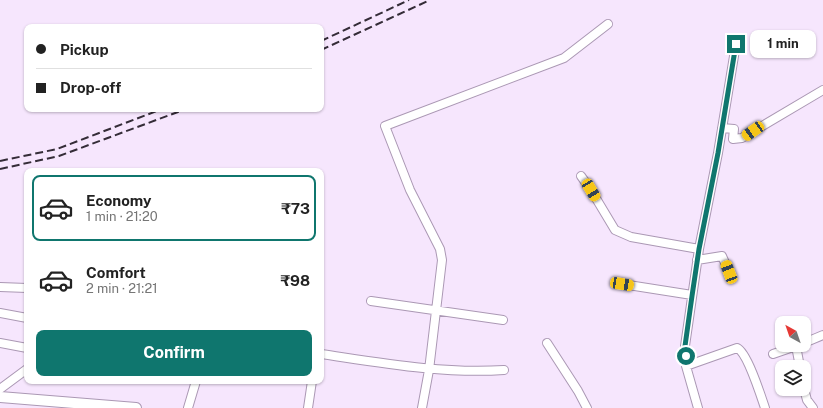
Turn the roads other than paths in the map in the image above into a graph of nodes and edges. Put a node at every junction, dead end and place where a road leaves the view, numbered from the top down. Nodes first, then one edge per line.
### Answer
1 (608, 24) dead end
2 (736, 44) dead end
3 (823, 90) edge
4 (722, 128) junction
5 (580, 176) dead end
6 (699, 249) junction
7 (697, 260) junction
8 (729, 272) dead end
9 (622, 284) dead end
10 (0, 286) edge
11 (24, 288) edge
12 (692, 296) junction
13 (371, 301) dead end
14 (436, 310) junction
15 (0, 313) edge
16 (24, 317) edge
17 (503, 320) dead end
18 (823, 335) edge
19 (811, 340) edge
20 (0, 343) edge
21 (547, 343) dead end
22 (24, 347) edge
23 (779, 352) edge
24 (324, 354) edge
25 (773, 354) dead end
26 (686, 366) junction
27 (429, 370) junction
28 (504, 370) dead end
29 (24, 371) edge
30 (195, 384) edge
31 (312, 384) edge
32 (0, 389) edge
33 (806, 396) edge
34 (0, 397) edge
35 (136, 408) edge
36 (188, 408) edge
37 (308, 408) edge
38 (422, 408) edge
39 (587, 408) edge
40 (698, 408) edge
41 (765, 408) edge
42 (813, 408) edge

1 - 14 street
2 - 4 street
3 - 4 street
4 - 6 street
5 - 6 street
6 - 7 street
7 - 8 street
7 - 12 street
9 - 12 street
10 - 11 street
12 - 26 street
13 - 14 street
14 - 17 street
14 - 27 street
15 - 16 street
18 - 19 street
20 - 22 street
21 - 39 street
23 - 25 street
24 - 27 street
26 - 40 street
26 - 41 street
27 - 28 street
27 - 38 street
29 - 32 street
30 - 36 street
31 - 37 street
33 - 42 street
34 - 35 main road

